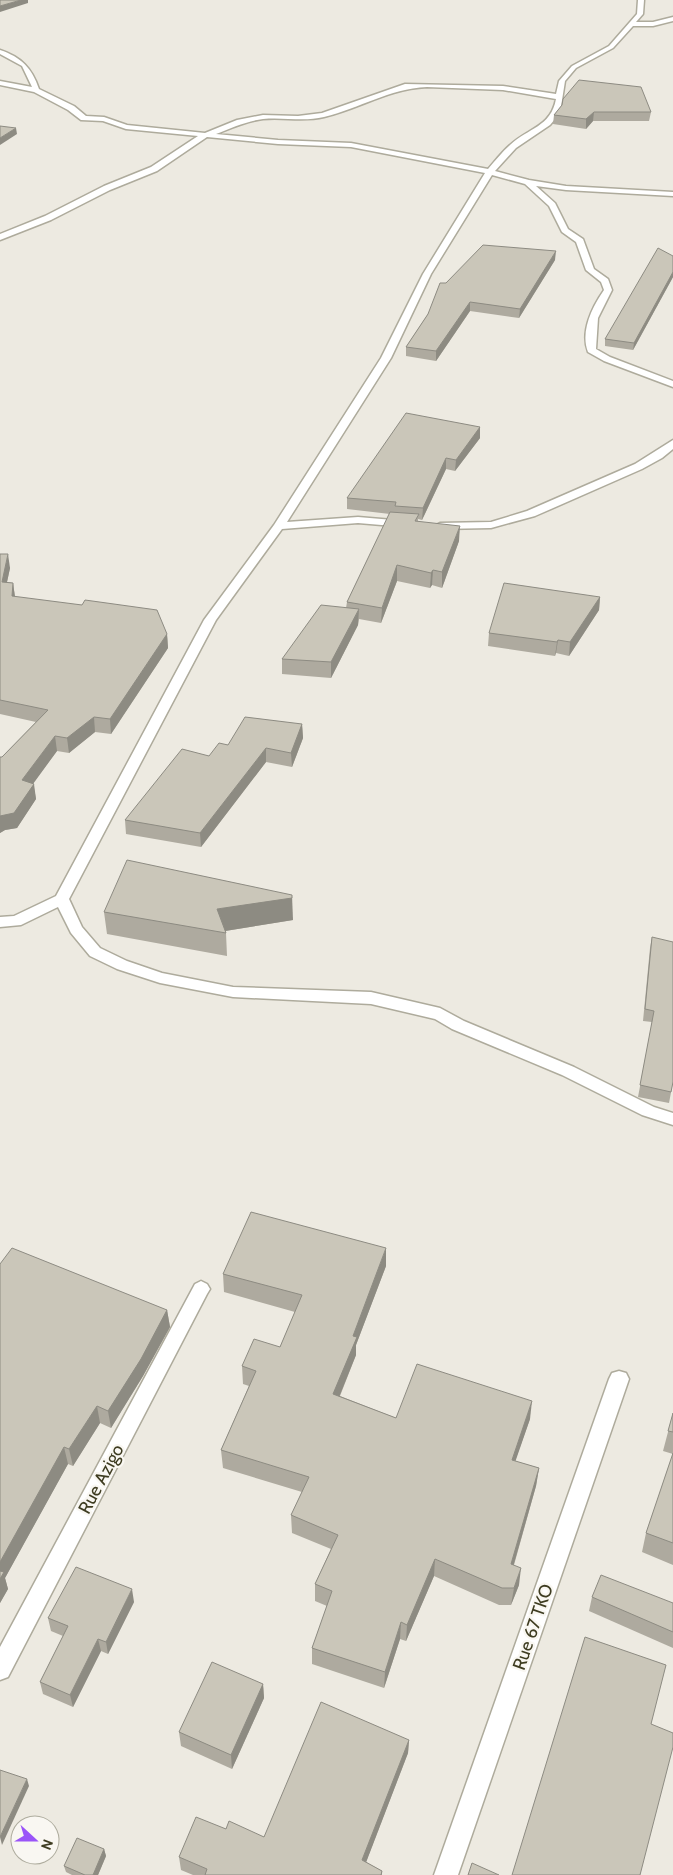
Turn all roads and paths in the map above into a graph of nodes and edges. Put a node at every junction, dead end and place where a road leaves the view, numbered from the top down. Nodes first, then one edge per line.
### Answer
1 (641, 0) edge
2 (673, 19) edge
3 (632, 24) junction
4 (0, 52) edge
5 (0, 83) edge
6 (36, 90) junction
7 (559, 97) junction
8 (205, 135) junction
9 (489, 173) junction
10 (528, 182) junction
11 (673, 194) edge
12 (0, 237) edge
13 (673, 384) edge
14 (673, 443) edge
15 (413, 525) edge
16 (279, 526) junction
17 (431, 526) edge
18 (62, 899) junction
19 (0, 922) edge
20 (673, 1119) edge
21 (201, 1289) dead end
22 (620, 1379) dead end
23 (0, 1669) edge
24 (446, 1875) edge

1 - 3 street
2 - 3 street
3 - 7 street
4 - 6 street
5 - 6 street
6 - 8 street
7 - 8 street
7 - 9 street
8 - 9 street
8 - 12 street
9 - 10 street
9 - 16 street
10 - 11 street
10 - 13 street
14 - 17 street
15 - 16 street
16 - 18 street
18 - 19 street
18 - 20 street
21 - 23 street, Rue Azigo
22 - 24 street, Rue 67 TKO

